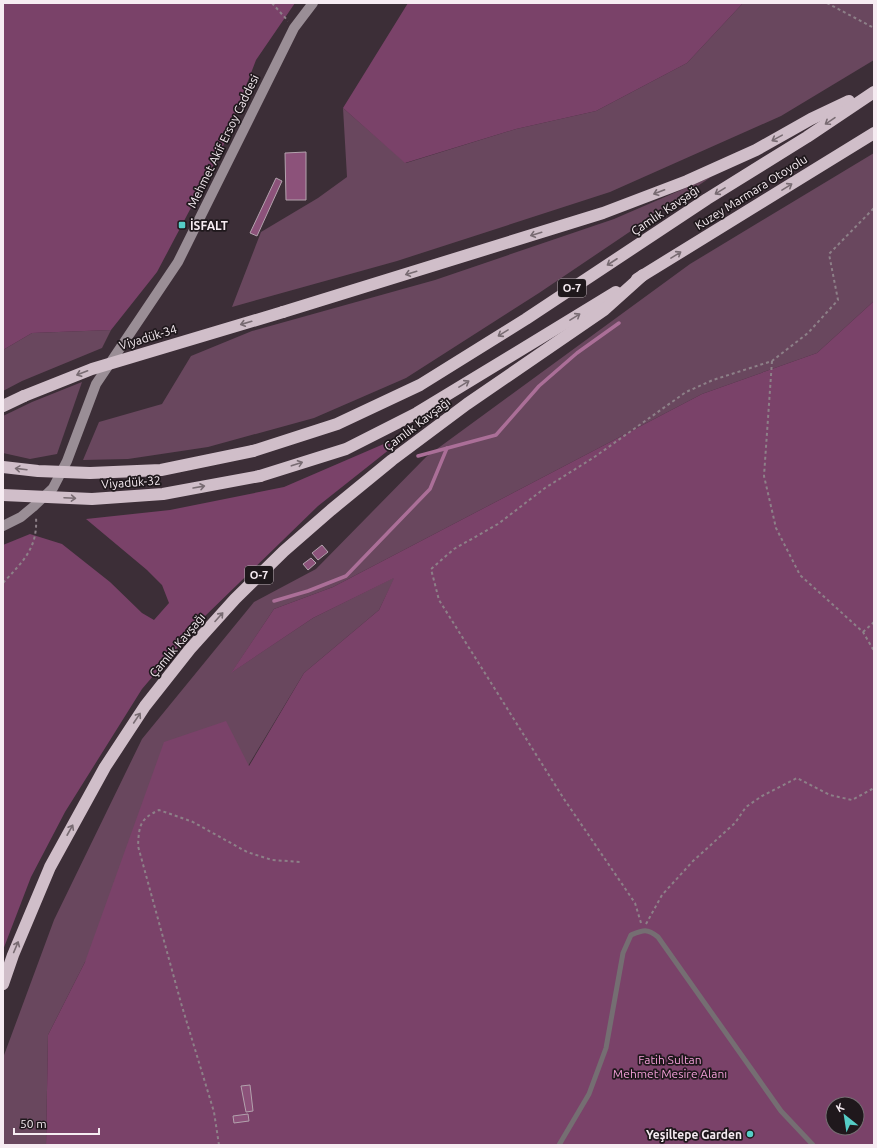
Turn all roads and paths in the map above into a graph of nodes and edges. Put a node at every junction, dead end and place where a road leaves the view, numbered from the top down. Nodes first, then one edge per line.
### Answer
1 (272, 3) edge
2 (313, 3) edge
3 (827, 3) edge
4 (294, 28) junction
5 (874, 28) edge
6 (874, 91) edge
7 (874, 133) edge
8 (874, 208) edge
9 (643, 275) junction
10 (283, 312) joint
11 (772, 361) junction
12 (3, 406) edge
13 (254, 451) joint
14 (3, 466) edge
15 (260, 476) joint
16 (3, 495) edge
17 (33, 507) junction
18 (3, 526) edge
19 (3, 583) edge
20 (874, 622) edge
21 (863, 632) junction
22 (874, 651) edge
23 (874, 788) edge
24 (301, 862) dead end
25 (642, 930) junction
26 (3, 984) edge
27 (219, 1145) edge
28 (559, 1145) edge
29 (813, 1145) edge

1 - 4 path
2 - 4 main road, Mehmet Akif Ersoy Caddesi
3 - 5 path
4 - 17 main road, Mehmet Akif Ersoy Caddesi
6 -> 10 highway, Çamlık Kavşağı / O-7
6 -> 13 highway, Çamlık Kavşağı / O-7
9 -> 7 highway, Kuzey Marmara Otoyolu / O-7
8 - 11 path
15 -> 9 highway, Çamlık Kavşağı / O-7
26 -> 9 highway, Çamlık Kavşağı / O-7
10 -> 12 highway, Viyadük-34 / O-7, bridge
11 - 21 path
11 - 25 path
13 -> 14 highway, Viyadük-32 / O-7, bridge
16 -> 15 highway, Viyadük-32 / O-7, bridge
17 - 18 main road, Mehmet Akif Ersoy Caddesi
17 - 19 path
20 - 21 path
21 - 22 path
23 - 25 path
24 - 27 path
25 - 28 lane
25 - 29 lane

